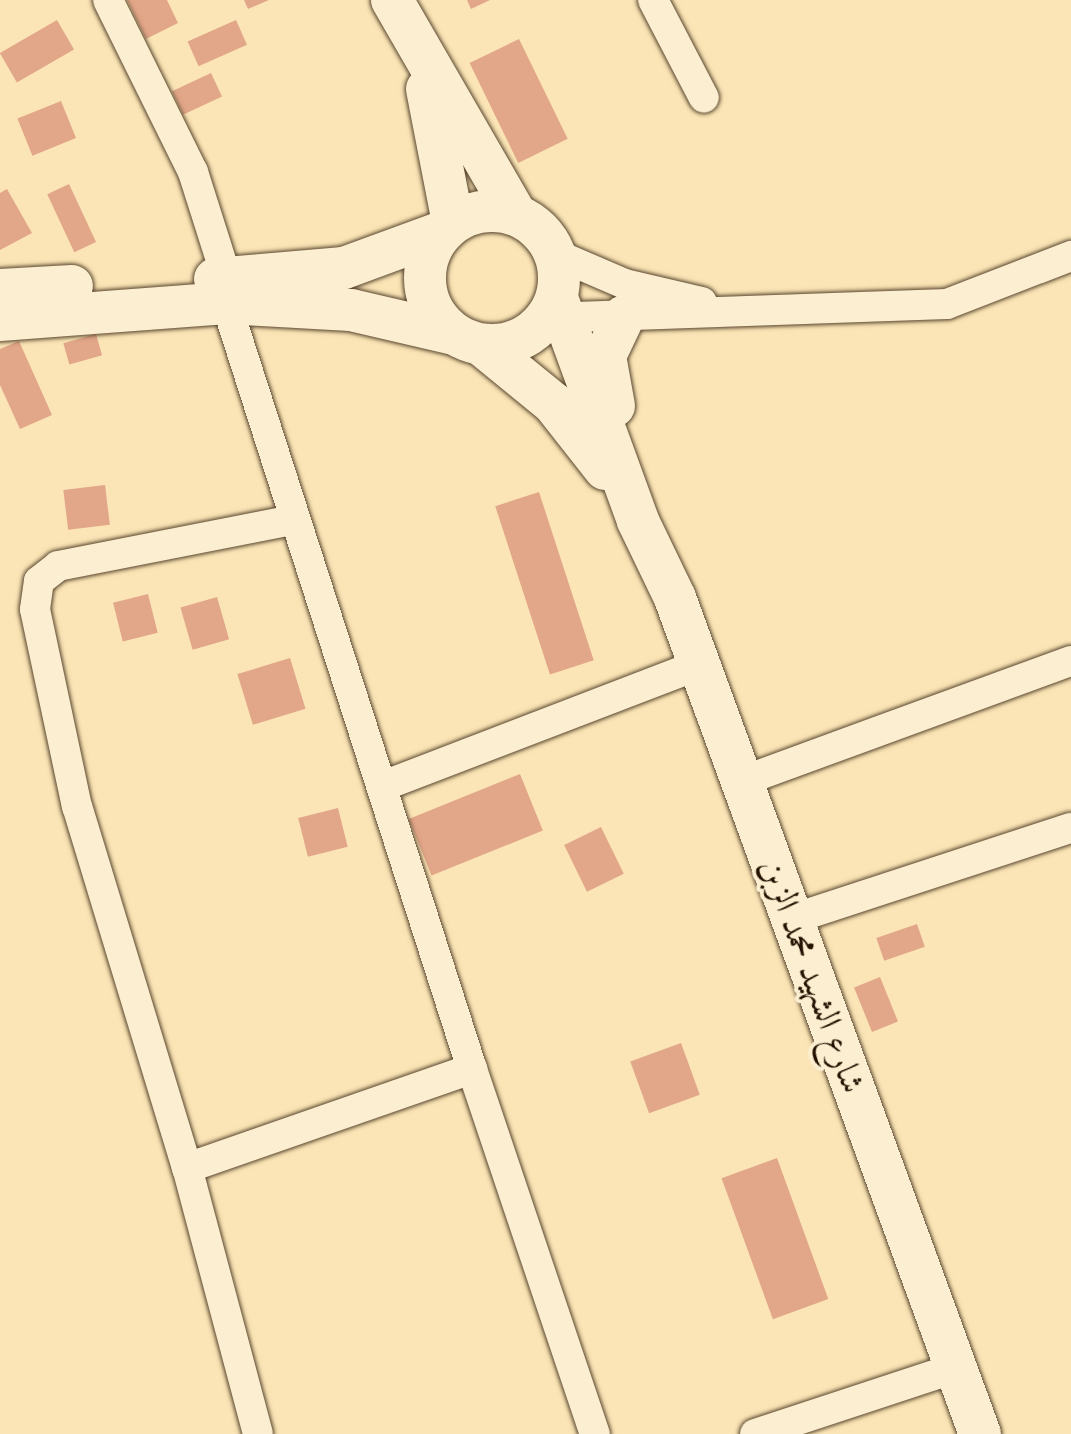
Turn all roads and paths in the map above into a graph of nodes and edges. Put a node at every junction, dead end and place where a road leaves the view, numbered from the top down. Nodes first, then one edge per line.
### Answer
1 (108, 0) edge
2 (392, 0) edge
3 (653, 0) edge
4 (418, 53) junction
5 (704, 98) dead end
6 (516, 215) junction
7 (448, 227) junction
8 (555, 254) junction
9 (1071, 256) edge
10 (0, 290) edge
11 (226, 291) junction
12 (556, 311) junction
13 (747, 311) junction
14 (624, 316) junction
15 (0, 320) edge
16 (468, 340) junction
17 (293, 520) junction
18 (638, 521) junction
19 (1071, 661) edge
20 (699, 665) junction
21 (740, 782) junction
22 (383, 786) junction
23 (1071, 828) edge
24 (792, 919) junction
25 (472, 1069) junction
26 (187, 1168) junction
27 (956, 1368) junction
28 (258, 1434) edge
29 (595, 1434) edge
30 (755, 1434) edge
31 (980, 1434) edge

1 - 11 street
2 - 4 street
3 - 5 street
4 - 6 street
4 - 7 street
6 - 7 street
6 - 8 street
7 - 11 street
7 - 16 street
8 - 12 street
8 - 13 street
9 - 13 street
10 - 11 street
11 - 15 street
11 - 16 street
11 - 17 street
12 - 14 street
12 - 16 street
12 - 18 street, شارع الشهيد محمد الزبن
13 - 14 street
14 - 18 street
16 - 18 street, شارع الشهيد محمد الزبن
17 - 22 street
17 - 26 street
18 - 20 street, شارع الشهيد محمد الزبن
19 - 21 street
20 - 21 street, شارع الشهيد محمد الزبن
20 - 22 street
21 - 24 street, شارع الشهيد محمد الزبن
22 - 25 street
23 - 24 street
24 - 27 street, شارع الشهيد محمد الزبن
25 - 26 street
25 - 29 street
26 - 28 street
27 - 30 street
27 - 31 street, شارع الشهيد محمد الزبن

